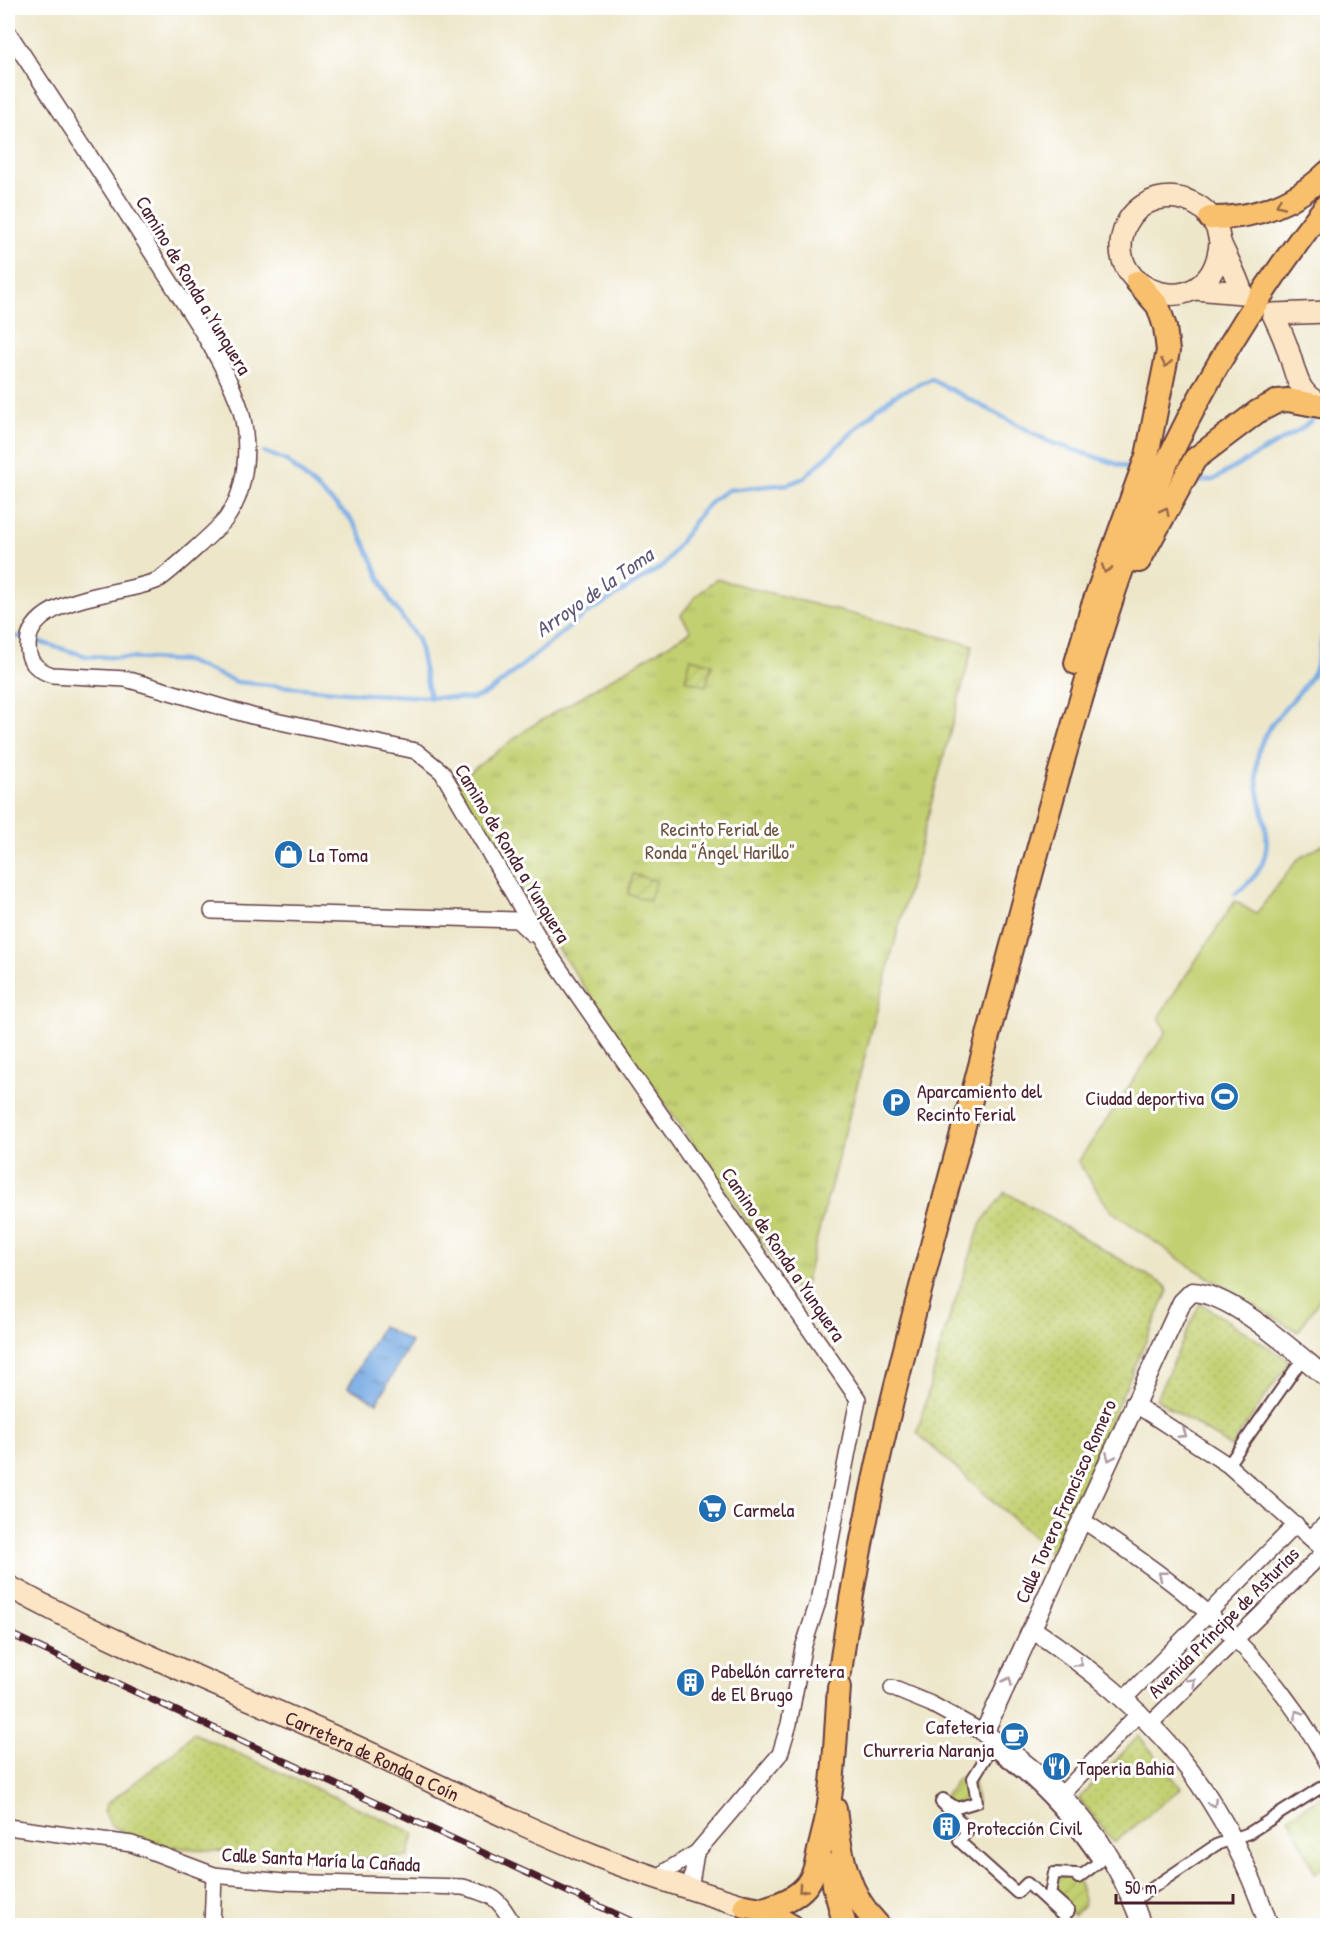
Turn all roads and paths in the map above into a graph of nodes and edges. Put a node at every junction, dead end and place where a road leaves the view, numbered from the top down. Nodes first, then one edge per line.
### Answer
1 (8, 32) edge
2 (1328, 172) edge
3 (1328, 203) edge
4 (1210, 218) junction
5 (1220, 243) junction
6 (1137, 282) junction
7 (1195, 289) junction
8 (1328, 312) edge
9 (1292, 359) junction
10 (1326, 407) edge
11 (1029, 880) junction
12 (212, 911) dead end
13 (543, 945) junction
14 (1002, 982) junction
15 (1303, 1358) junction
16 (1328, 1379) edge
17 (1133, 1403) junction
18 (1228, 1465) junction
19 (1082, 1520) junction
20 (1328, 1521) edge
21 (1296, 1524) junction
22 (1311, 1538) junction
23 (1326, 1553) edge
24 (8, 1586) edge
25 (1210, 1612) junction
26 (1032, 1629) junction
27 (1236, 1637) junction
28 (892, 1688) dead end
29 (1125, 1698) junction
30 (1145, 1717) junction
31 (984, 1733) junction
32 (1328, 1764) edge
33 (1328, 1783) edge
34 (833, 1788) junction
35 (1062, 1794) junction
36 (829, 1815) junction
37 (8, 1827) edge
38 (1234, 1840) junction
39 (696, 1853) junction
40 (214, 1875) junction
41 (1078, 1878) joint
42 (663, 1880) junction
43 (690, 1889) junction
44 (1133, 1901) junction
45 (757, 1914) edge
46 (212, 1926) edge
47 (514, 1926) edge
48 (792, 1926) edge
49 (845, 1926) edge
50 (879, 1926) edge
51 (1142, 1926) edge
52 (1269, 1926) edge

1 - 13 street, Camino de Ronda a Yunquera
2 -> 4 main road
3 - 11 main road
4 - 5 main road
4 - 6 main road
5 - 7 main road
5 - 7 main road
6 - 7 main road
6 -> 11 main road
8 - 9 main road
8 - 9 main road
9 - 10 main road
14 -> 10 main road
11 - 14 main road
12 - 13 street
13 - 39 street, Camino de Ronda a Yunquera
14 - 34 main road
15 - 16 street
15 - 17 street, Calle Torero Francisco Romero
15 - 18 street
17 -> 18 street
17 -> 19 street, Calle Torero Francisco Romero
18 - 21 street
25 -> 19 street
19 - 26 street, Calle Torero Francisco Romero
20 - 22 street, Avenida Príncipe de Asturias
21 - 22 street
21 - 25 street, Avenida Príncipe de Asturias
22 - 23 street
23 - 27 street, Avenida Príncipe de Asturias
24 - 42 main road, Carretera de Ronda a Coín
25 - 27 street
25 - 29 street, Avenida Príncipe de Asturias
26 -> 29 street
31 -> 26 street, Calle Torero Francisco Romero
30 -> 27 street, Avenida Príncipe de Asturias
32 -> 27 street
28 - 31 street
29 - 30 street
30 - 35 street, Avenida Príncipe de Asturias
30 -> 38 street
31 - 35 street
33 - 38 street
34 - 36 main road
34 - 50 main road
35 - 44 street
36 -> 45 main road
36 - 49 main road
37 - 40 street, Calle Santa María la Cañada
38 - 44 street
38 - 52 street
39 - 42 street, Camino de Ronda a Yunquera
39 - 43 street
40 - 46 street
40 - 47 street, Calle Santa María la Cañada
41 - 41 street
42 - 43 main road, Carretera de Ronda a Coín
43 - 45 main road, Carretera de Ronda a Coín
44 - 51 street
45 - 48 main road

